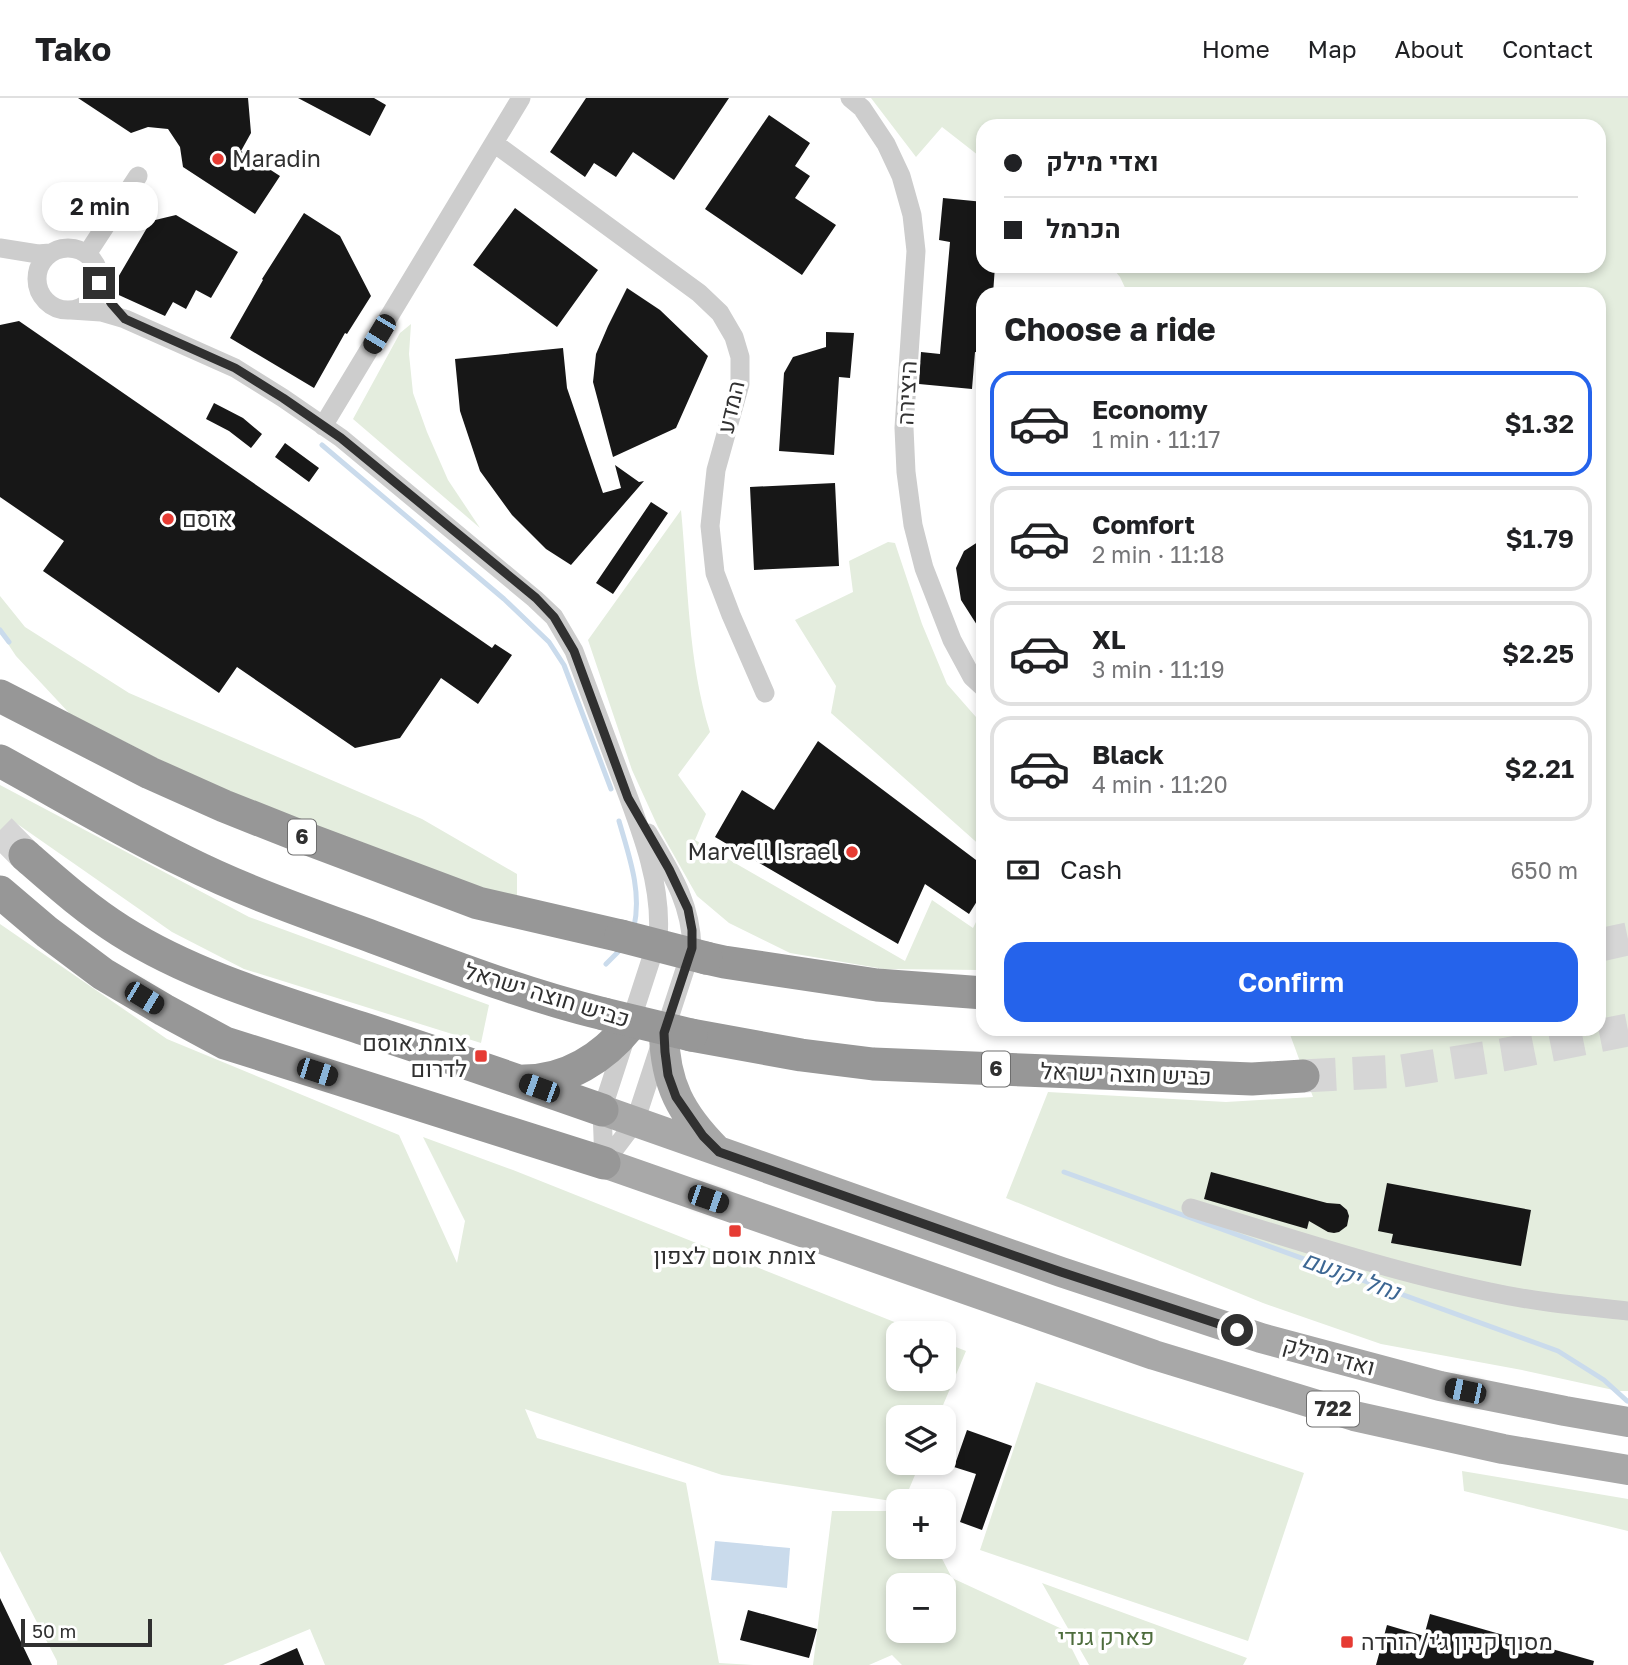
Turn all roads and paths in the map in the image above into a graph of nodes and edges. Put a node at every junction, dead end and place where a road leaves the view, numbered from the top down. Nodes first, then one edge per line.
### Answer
1 (521, 98) edge
2 (850, 98) edge
3 (494, 144) junction
4 (138, 176) dead end
5 (0, 248) edge
6 (50, 253) junction
7 (87, 254) junction
8 (37, 281) junction
9 (99, 283) junction
10 (71, 310) junction
11 (125, 319) junction
12 (323, 426) junction
13 (976, 681) edge
14 (765, 694) dead end
15 (0, 696) edge
16 (0, 761) edge
17 (628, 798) junction
18 (25, 855) tunnel mouth
19 (0, 892) edge
20 (976, 992) edge
21 (617, 1020) junction
22 (678, 1034) junction
23 (1303, 1076) tunnel mouth
24 (520, 1081) junction
25 (602, 1110) junction
26 (635, 1122) junction
27 (719, 1152) junction
28 (604, 1163) junction
29 (1191, 1208) dead end
30 (1628, 1311) edge
31 (1628, 1422) edge
32 (1628, 1471) edge

1 - 3 street
2 - 13 street, היצירה
3 - 12 street
3 - 14 street, המדע
4 - 7 street
5 - 6 street
5 - 8 street
6 - 7 street
6 - 8 street
7 - 9 street
8 - 10 street
9 - 10 street
9 - 11 street
10 - 11 street
11 - 12 street
12 - 17 street
15 - 20 highway, 6, bridge
16 - 21 highway, כביש חוצה ישראל / 6
17 - 21 street
17 - 22 street
18 - 24 highway
19 - 28 highway
21 - 22 highway, כביש חוצה ישראל / 6, bridge
21 - 24 highway
21 - 25 street
22 - 23 highway, כביש חוצה ישראל / 6
22 - 26 street
22 - 27 main road
24 - 25 highway
25 - 26 main road, ואדי מילק / 722
25 - 28 street
26 - 27 main road, ואדי מילק / 722
26 - 28 street
27 - 31 main road, ואדי מילק / 722
28 - 32 main road, 722
29 - 30 street

